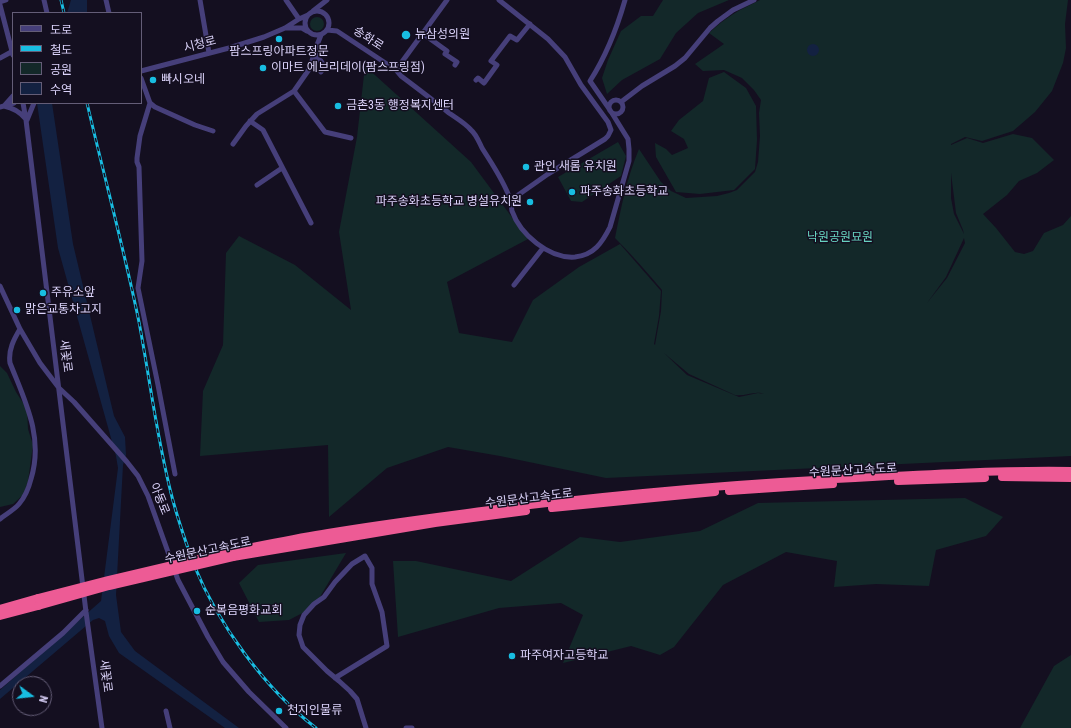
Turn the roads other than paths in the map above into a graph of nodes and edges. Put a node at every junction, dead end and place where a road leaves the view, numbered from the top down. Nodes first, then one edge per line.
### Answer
1 (6, 0) edge
2 (44, 0) edge
3 (106, 0) edge
4 (200, 0) edge
5 (286, 0) edge
6 (447, 0) edge
7 (625, 0) edge
8 (754, 0) edge
9 (325, 1) edge
10 (503, 1) edge
11 (0, 2) edge
12 (0, 5) edge
13 (48, 12) edge
14 (109, 12) edge
15 (324, 13) junction
16 (310, 14) junction
17 (299, 19) junction
18 (329, 24) junction
19 (530, 24) junction
20 (285, 28) junction
21 (327, 30) junction
22 (337, 31) junction
23 (309, 33) junction
24 (422, 33) junction
25 (322, 35) junction
26 (12, 49) edge
27 (314, 50) junction
28 (12, 53) edge
29 (209, 53) junction
30 (0, 58) edge
31 (455, 65) dead end
32 (142, 70) edge
33 (396, 70) junction
34 (321, 72) dead end
35 (476, 80) dead end
36 (142, 81) edge
37 (590, 81) junction
38 (581, 85) junction
39 (294, 91) junction
40 (12, 97) edge
41 (621, 102) junction
42 (150, 103) junction
43 (12, 104) edge
44 (22, 104) edge
45 (34, 104) edge
46 (2, 106) edge
47 (610, 110) junction
48 (26, 120) junction
49 (250, 121) junction
50 (213, 131) dead end
51 (351, 138) dead end
52 (233, 144) dead end
53 (282, 168) junction
54 (257, 184) dead end
55 (511, 200) junction
56 (311, 223) dead end
57 (543, 248) junction
58 (514, 285) dead end
59 (0, 286) edge
60 (20, 329) junction
61 (59, 388) junction
62 (1071, 471) edge
63 (174, 474) dead end
64 (1071, 478) edge
65 (0, 519) edge
66 (232, 554) junction
67 (38, 602) junction
68 (0, 609) edge
69 (86, 611) junction
70 (0, 616) edge
71 (335, 678) junction
72 (0, 686) edge
73 (166, 711) dead end
74 (102, 728) edge
75 (170, 728) edge
76 (286, 728) edge
77 (366, 728) edge
78 (406, 728) edge
79 (412, 728) edge

1 - 11 street
2 - 13 street
3 - 14 street
4 - 29 street
5 - 17 street
6 - 24 street
7 - 37 street
8 - 41 street
9 - 15 street
9 - 16 street
10 - 19 street
12 - 26 street
15 - 16 street
15 - 18 street
16 - 17 street, 시청로
16 - 23 street
17 - 20 street, 시청로
18 - 21 street
18 - 22 street
19 - 35 street
19 - 38 street
20 - 23 street
20 - 29 street, 시청로
21 - 22 street, 송화로
21 - 25 street
22 - 33 street, 송화로
23 - 25 street
24 - 31 street
24 - 33 street
25 - 27 street
27 - 34 street
27 - 39 street
28 - 30 street
29 - 32 street, 시청로
33 - 55 street, 송화로
36 - 42 street
37 - 38 street
37 - 47 street, 송화로
38 - 55 street
39 - 49 street
39 - 51 street
40 - 46 street
41 - 47 street
41 - 47 street
42 - 50 street
42 - 63 street
43 - 46 street
44 - 48 street, 새꽃로
45 - 48 street
46 - 48 street
47 - 57 street, 송화로
48 - 61 street, 새꽃로
49 - 52 street
49 - 53 street
53 - 54 street
53 - 56 street
55 - 57 street, 송화로
57 - 58 street
59 - 60 street, 아동로
60 - 61 street, 아동로
60 - 65 street
61 - 69 street, 새꽃로
61 - 76 street, 아동로
62 - 66 highway, 수원문산고속도로
64 - 66 highway, 수원문산고속도로
66 - 67 highway, 수원문산고속도로, bridge
67 - 68 highway, 수원문산고속도로
67 - 70 highway, 수원문산고속도로
69 - 72 street
69 - 74 street, 새꽃로
71 - 71 street
71 - 77 street
73 - 75 street
78 - 79 street

